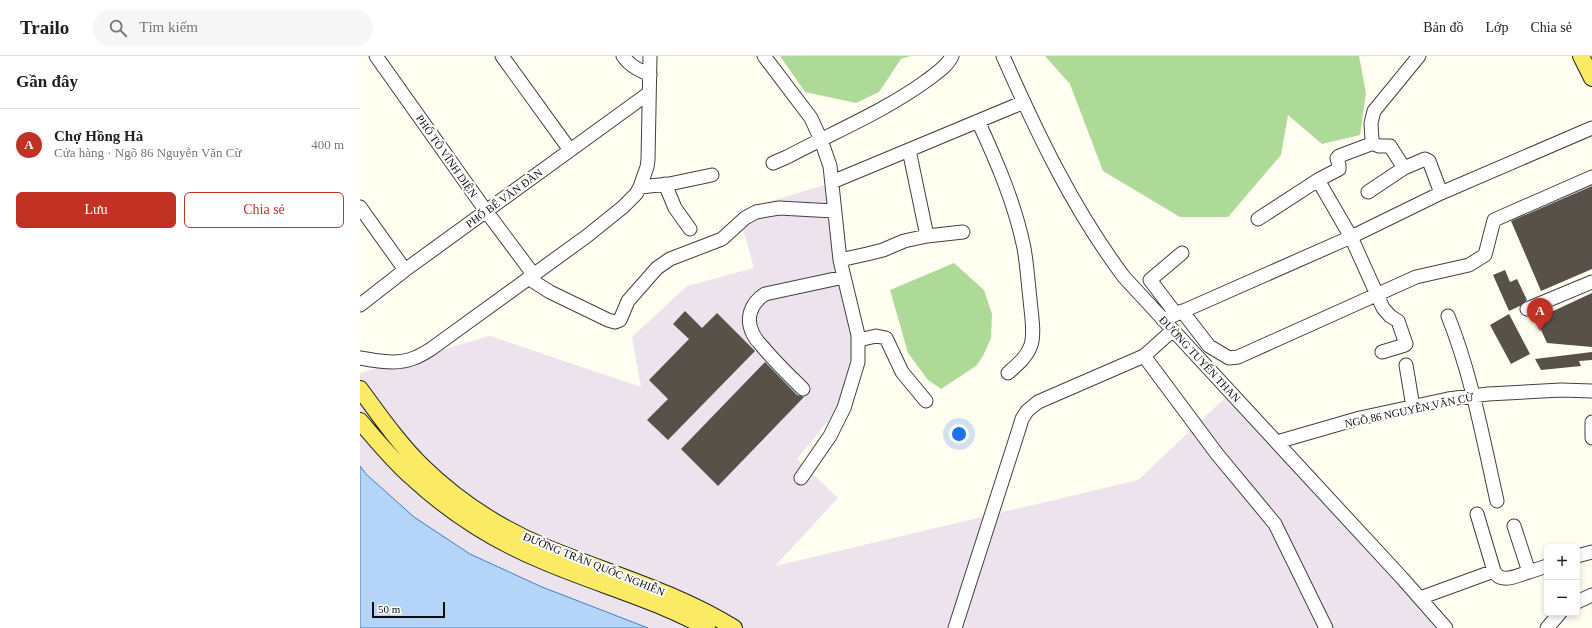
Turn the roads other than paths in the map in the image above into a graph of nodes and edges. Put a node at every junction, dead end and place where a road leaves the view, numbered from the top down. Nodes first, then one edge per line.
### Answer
1 (376, 56) edge
2 (502, 56) edge
3 (622, 56) edge
4 (650, 56) edge
5 (764, 56) edge
6 (952, 56) edge
7 (1003, 56) edge
8 (1581, 56) edge
9 (1413, 58) edge
10 (650, 75) junction
11 (1592, 78) edge
12 (649, 93) junction
13 (1024, 102) junction
14 (978, 121) junction
15 (1592, 128) edge
16 (821, 140) junction
17 (1372, 143) junction
18 (570, 150) junction
19 (909, 150) junction
20 (773, 163) dead end
21 (1404, 168) junction
22 (712, 175) dead end
23 (1592, 177) edge
24 (1318, 180) junction
25 (832, 182) junction
26 (664, 184) junction
27 (640, 187) junction
28 (1368, 192) dead end
29 (1441, 193) junction
30 (360, 207) edge
31 (486, 211) junction
32 (834, 211) junction
33 (1258, 219) dead end
34 (690, 229) dead end
35 (962, 232) dead end
36 (927, 236) junction
37 (1351, 237) junction
38 (1182, 253) dead end
39 (840, 260) junction
40 (405, 270) junction
41 (531, 276) junction
42 (844, 277) junction
43 (1592, 282) edge
44 (1378, 295) junction
45 (360, 305) edge
46 (1527, 309) dead end
47 (1179, 313) junction
48 (1448, 316) dead end
49 (1163, 320) junction
50 (1170, 333) junction
51 (859, 340) junction
52 (1382, 352) dead end
53 (1221, 354) junction
54 (1144, 356) junction
55 (360, 358) edge
56 (1406, 365) dead end
57 (1207, 367) junction
58 (1008, 373) dead end
59 (360, 389) edge
60 (803, 389) dead end
61 (1592, 391) edge
62 (1474, 396) junction
63 (926, 401) dead end
64 (1413, 407) junction
65 (360, 421) edge
66 (1592, 422) edge
67 (1592, 438) edge
68 (1276, 442) junction
69 (801, 478) dead end
70 (1497, 501) dead end
71 (1477, 514) dead end
72 (1514, 526) dead end
73 (1592, 552) edge
74 (1580, 555) edge
75 (1544, 567) edge
76 (1494, 571) junction
77 (1529, 572) junction
78 (1592, 595) edge
79 (1420, 598) junction
80 (1580, 601) edge
81 (1557, 616) edge
82 (707, 628) edge
83 (734, 628) edge
84 (955, 628) edge
85 (1326, 628) edge
86 (1446, 628) edge
87 (1547, 628) edge

1 - 31 street, PHỐ TÔ VĨNH DIỆN
2 - 18 street
3 - 10 street
4 - 10 street
5 - 16 street
6 - 16 street
7 - 13 street, ĐƯỜNG TUYỂN THAN
8 - 11 main road
9 - 17 street
10 - 12 street
12 - 18 street, PHỐ BẾ VĂN ĐÀN
12 - 27 street
13 - 14 street
13 - 49 street, ĐƯỜNG TUYỂN THAN
14 - 19 street
14 - 58 street
15 - 29 street
16 - 20 street
16 - 25 street
17 - 21 street
17 - 24 street
18 - 31 street, PHỐ BẾ VĂN ĐÀN
19 - 25 street
19 - 36 street
21 - 28 street
21 - 29 street
22 - 26 street
23 - 44 street
24 - 33 street
24 - 37 street
25 - 32 street
26 - 27 street
26 - 34 street
27 - 41 street
29 - 37 street
30 - 40 street
31 - 40 street, PHỐ BẾ VĂN ĐÀN
31 - 41 street, PHỐ TÔ VĨNH DIỆN
32 - 39 street
32 - 41 street
35 - 36 street
36 - 39 street
37 - 44 street
37 - 47 street
38 - 47 street
39 - 42 street
40 - 45 street, PHỐ BẾ VĂN ĐÀN
41 - 55 street
42 - 51 street
42 - 60 street
43 - 46 street
44 - 52 street
44 - 53 street
47 - 49 street
47 - 53 street
48 - 62 street
49 - 50 street, ĐƯỜNG TUYỂN THAN
50 - 54 street
50 - 57 street, ĐƯỜNG TUYỂN THAN
51 - 63 street
51 - 69 street
53 - 57 street
54 - 84 street
54 - 85 street
56 - 64 street
57 - 68 street, ĐƯỜNG TUYỂN THAN
59 - 83 main road, ĐƯỜNG TRẦN QUỐC NGHIỄN
61 - 62 street, NGÕ 86 NGUYỄN VĂN CỪ
62 - 64 street, NGÕ 86 NGUYỄN VĂN CỪ
62 - 70 street
64 - 68 street, NGÕ 86 NGUYỄN VĂN CỪ
65 - 82 main road, ĐƯỜNG TRẦN QUỐC NGHIỄN
66 - 67 street
68 - 79 street, ĐƯỜNG TUYỂN THAN
71 - 76 street
72 - 77 street
73 - 74 street
75 - 77 street
76 - 77 street
76 - 79 street
78 - 80 street
79 - 86 street, ĐƯỜNG TUYỂN THAN
81 - 87 street

